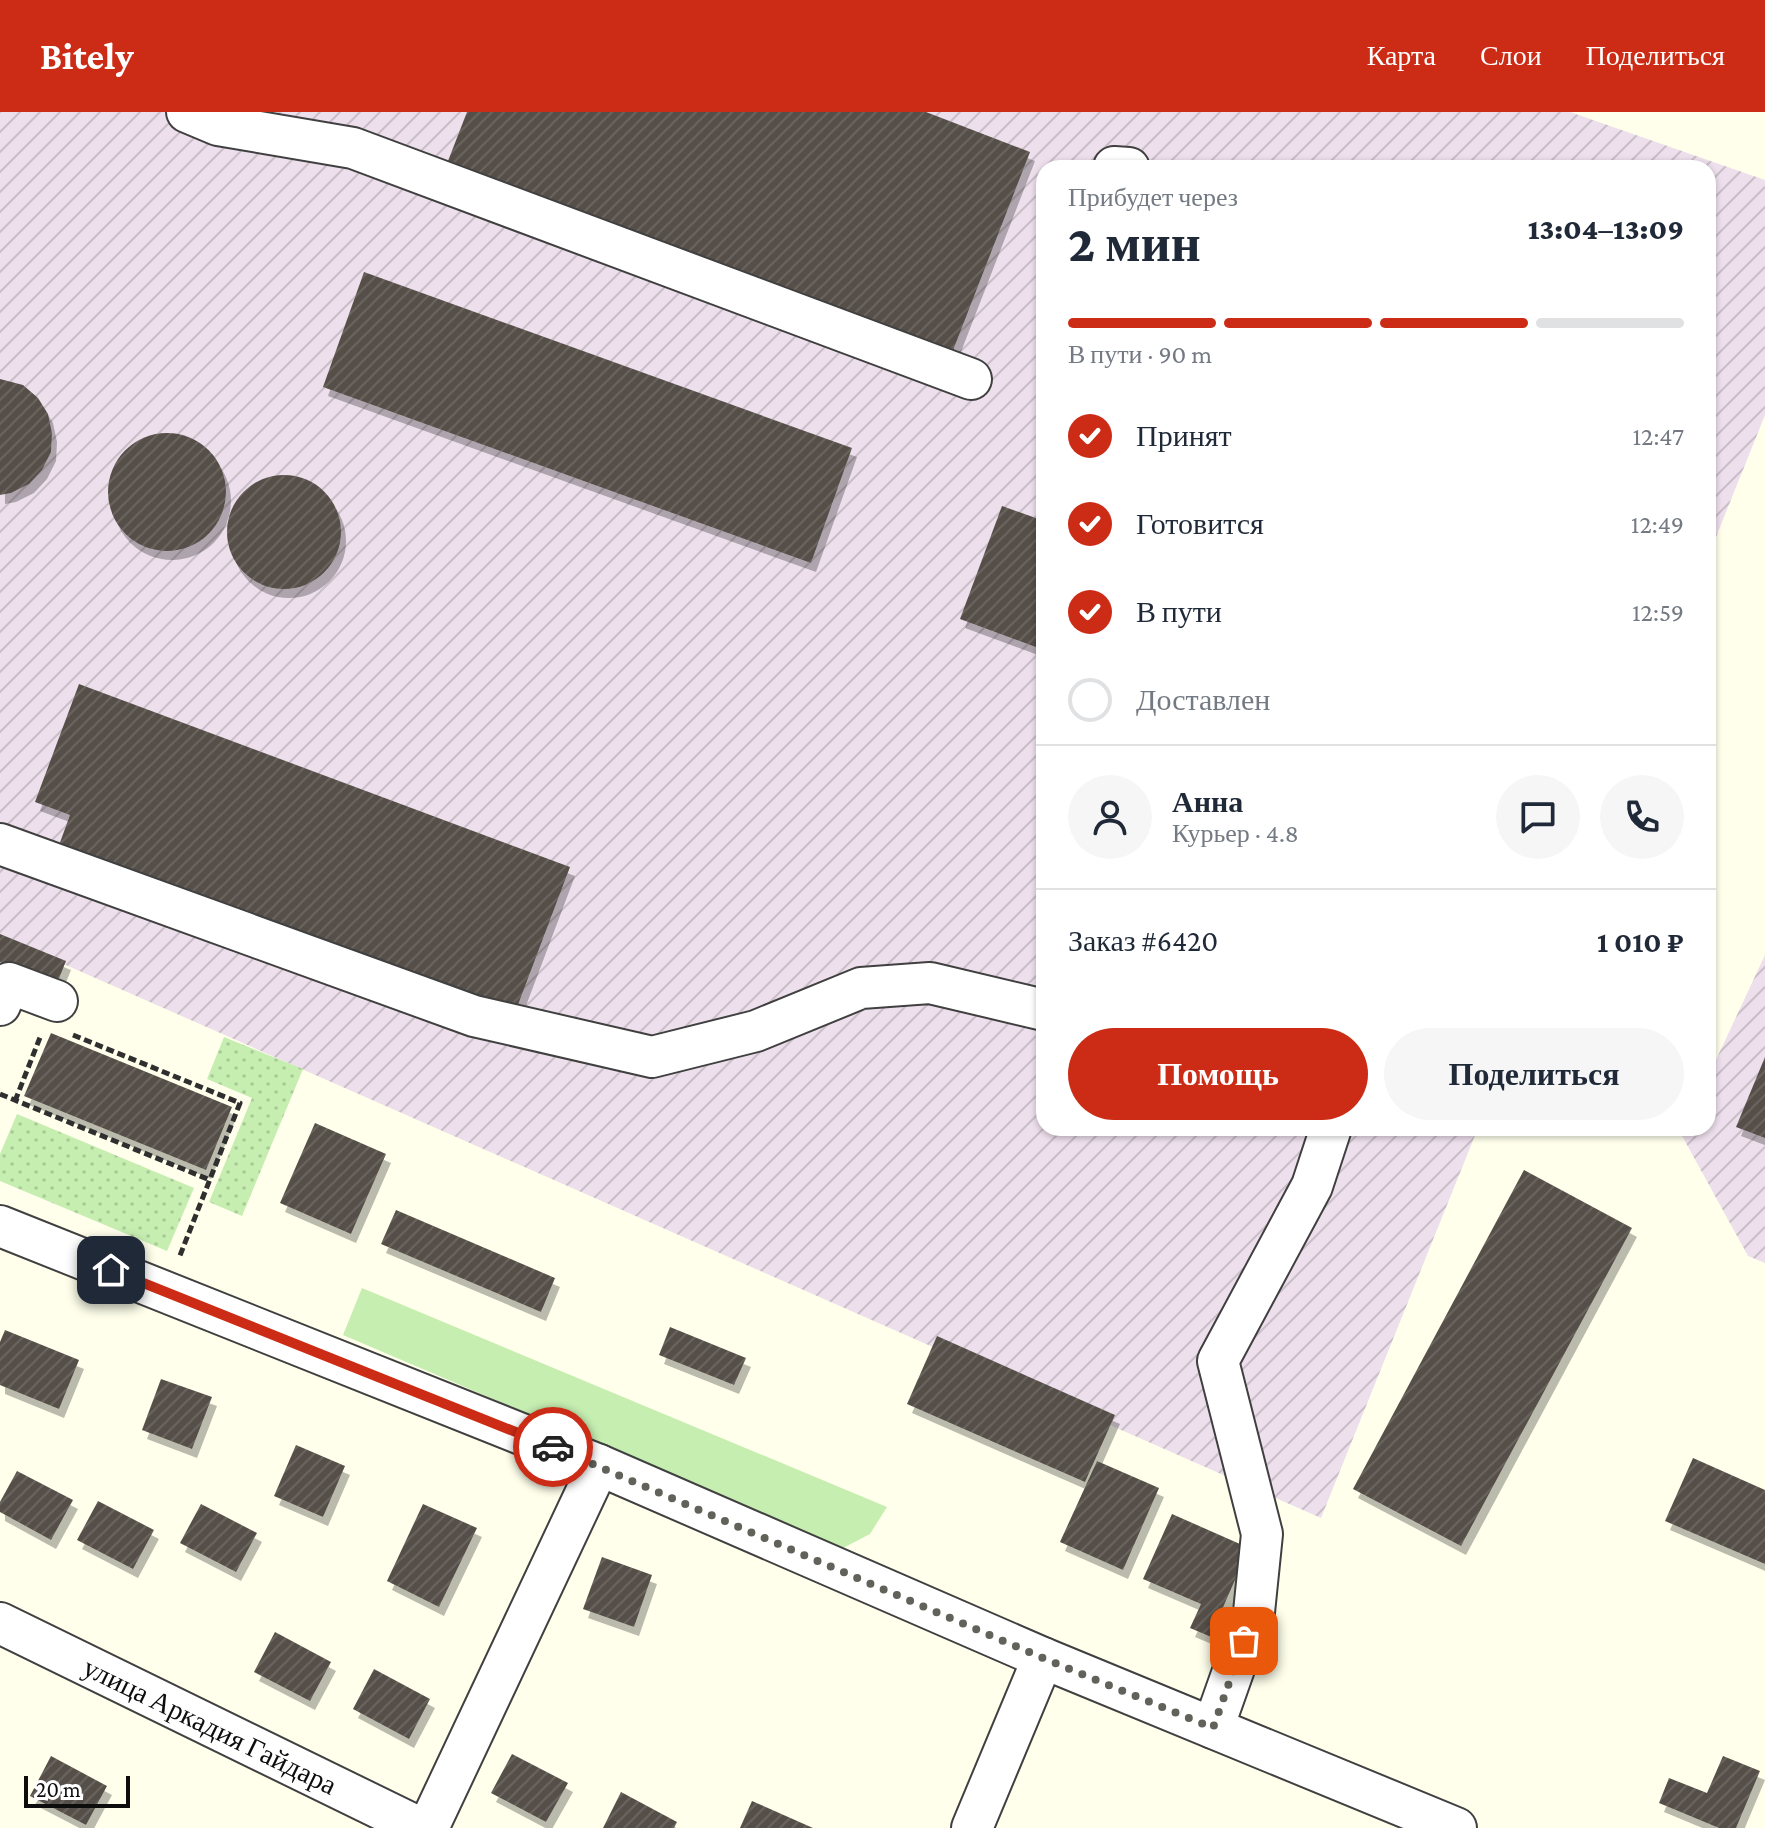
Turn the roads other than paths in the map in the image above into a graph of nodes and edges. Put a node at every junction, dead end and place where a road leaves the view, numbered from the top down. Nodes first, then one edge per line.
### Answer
1 (187, 112) edge
2 (971, 379) dead end
3 (0, 844) edge
4 (0, 1005) edge
5 (1036, 1008) edge
6 (54, 1018) road end
7 (1328, 1136) edge
8 (0, 1226) edge
9 (599, 1465) junction
10 (0, 1623) edge
11 (1043, 1658) junction
12 (1213, 1728) junction
13 (420, 1828) edge
14 (428, 1828) edge
15 (972, 1828) edge
16 (1456, 1828) edge

1 - 2 street
3 - 5 street
4 - 6 street
7 - 12 street
8 - 9 street
9 - 11 street
9 - 14 street
10 - 13 street, улица Аркадия Гайдара
11 - 12 street
11 - 15 street
12 - 16 street

